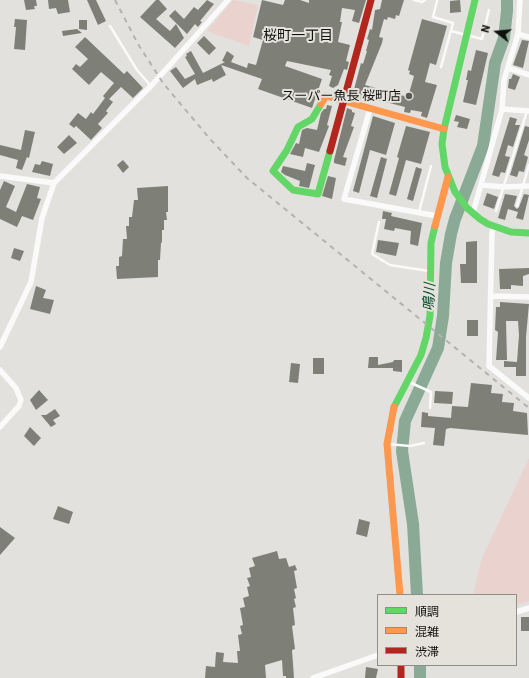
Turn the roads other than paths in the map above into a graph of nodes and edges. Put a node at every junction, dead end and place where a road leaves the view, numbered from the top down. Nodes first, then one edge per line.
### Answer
1 (228, 0) edge
2 (371, 0) edge
3 (414, 0) edge
4 (425, 0) edge
5 (475, 0) edge
6 (520, 0) edge
7 (437, 1) edge
8 (489, 10) dead end
9 (110, 26) dead end
10 (451, 31) junction
11 (518, 34) junction
12 (466, 35) junction
13 (529, 37) edge
14 (441, 67) dead end
15 (508, 68) junction
16 (529, 75) edge
17 (151, 86) junction
18 (343, 102) junction
19 (370, 109) junction
20 (502, 109) junction
21 (528, 111) edge
22 (444, 129) junction
23 (529, 165) edge
24 (431, 166) dead end
25 (0, 176) edge
26 (448, 177) junction
27 (54, 183) junction
28 (481, 185) junction
29 (526, 186) edge
30 (504, 187) junction
31 (517, 206) dead end
32 (496, 211) dead end
33 (419, 213) junction
34 (473, 213) junction
35 (437, 216) junction
36 (379, 222) dead end
37 (494, 226) junction
38 (529, 233) edge
39 (430, 271) junction
40 (491, 296) junction
41 (529, 297) edge
42 (0, 347) edge
43 (0, 370) edge
44 (408, 382) junction
45 (529, 398) edge
46 (430, 408) dead end
47 (0, 427) edge
48 (424, 443) dead end
49 (387, 444) junction
50 (400, 594) edge
51 (529, 608) edge
52 (517, 612) edge
53 (377, 655) edge
54 (401, 666) edge
55 (313, 678) edge
56 (401, 678) edge

1 - 17 street
2 - 18 street
3 - 4 lane
5 - 12 street
6 - 11 street
7 - 10 lane
8 - 12 lane
9 - 17 lane
10 - 12 lane
10 - 14 lane
11 - 13 street
11 - 15 street
12 - 22 street
15 - 16 street
15 - 20 street
17 - 27 street
18 - 18 street
18 - 19 street
19 - 22 street
19 - 33 street
20 - 21 street
20 - 28 street
21 - 30 lane
22 - 26 street
23 - 29 lane
24 - 33 lane
25 - 27 street
26 - 34 street
26 - 35 street
27 - 42 street
28 - 30 street
28 - 34 street
29 - 30 street
29 - 31 lane
30 - 32 lane
33 - 35 street
34 - 37 street
35 - 39 street
36 - 39 lane
37 - 38 street
37 - 40 street
39 - 44 street
40 - 41 street
40 - 45 street
43 - 47 street
44 - 46 lane
44 - 49 street
48 - 49 lane
49 - 50 street
51 - 52 street
53 - 55 street
54 - 56 street

